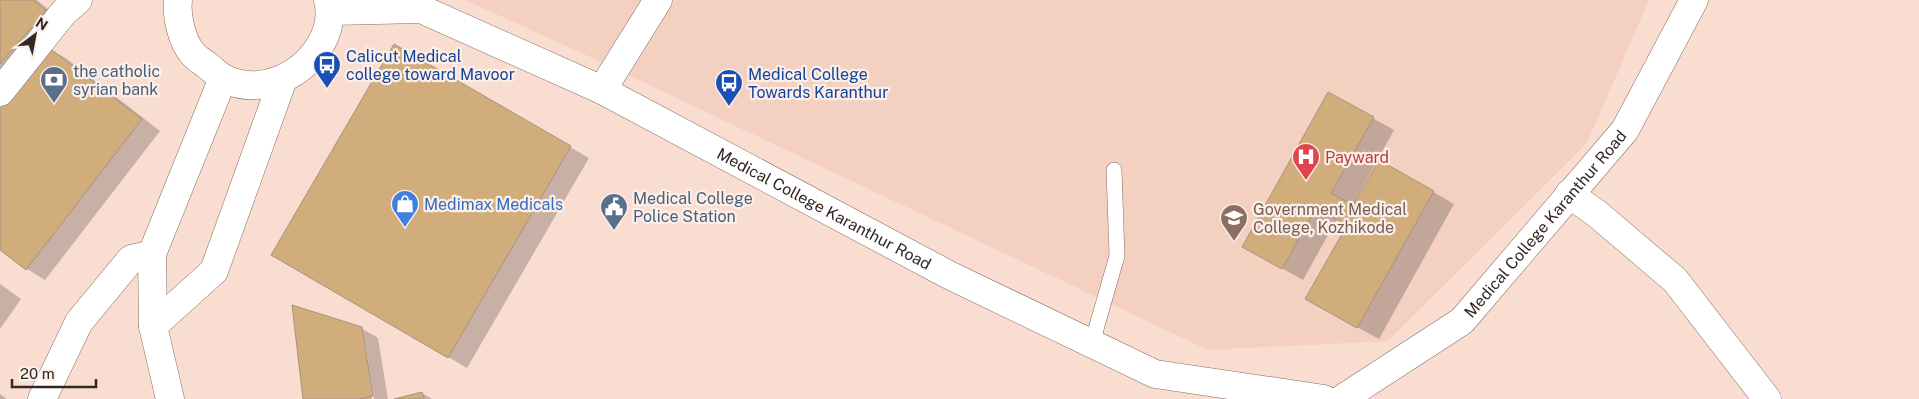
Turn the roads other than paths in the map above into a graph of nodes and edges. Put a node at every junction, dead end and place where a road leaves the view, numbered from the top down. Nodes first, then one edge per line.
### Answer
1 (78, 0) edge
2 (178, 0) edge
3 (658, 0) edge
4 (1695, 1) edge
5 (330, 5) edge
6 (223, 78) junction
7 (283, 79) junction
8 (602, 90) junction
9 (0, 92) edge
10 (1114, 170) dead end
11 (1569, 194) junction
12 (152, 254) junction
13 (153, 326) junction
14 (1092, 343) junction
15 (42, 399) edge
16 (170, 399) edge
17 (1324, 399) edge
18 (1342, 399) edge
19 (1767, 399) edge

1 - 9 main road
2 - 6 main road
3 - 8 main road
4 - 11 main road, Medical College Karanthur Road
5 - 7 main road
5 - 8 main road, Medical College Karanthur Road
6 - 7 main road
6 - 12 main road
7 - 13 main road
8 - 14 main road, Medical College Karanthur Road
10 - 14 lane
11 - 18 main road, Medical College Karanthur Road
11 - 19 main road
12 - 13 main road
12 - 15 main road
13 - 16 main road
14 - 17 main road, Medical College Karanthur Road

